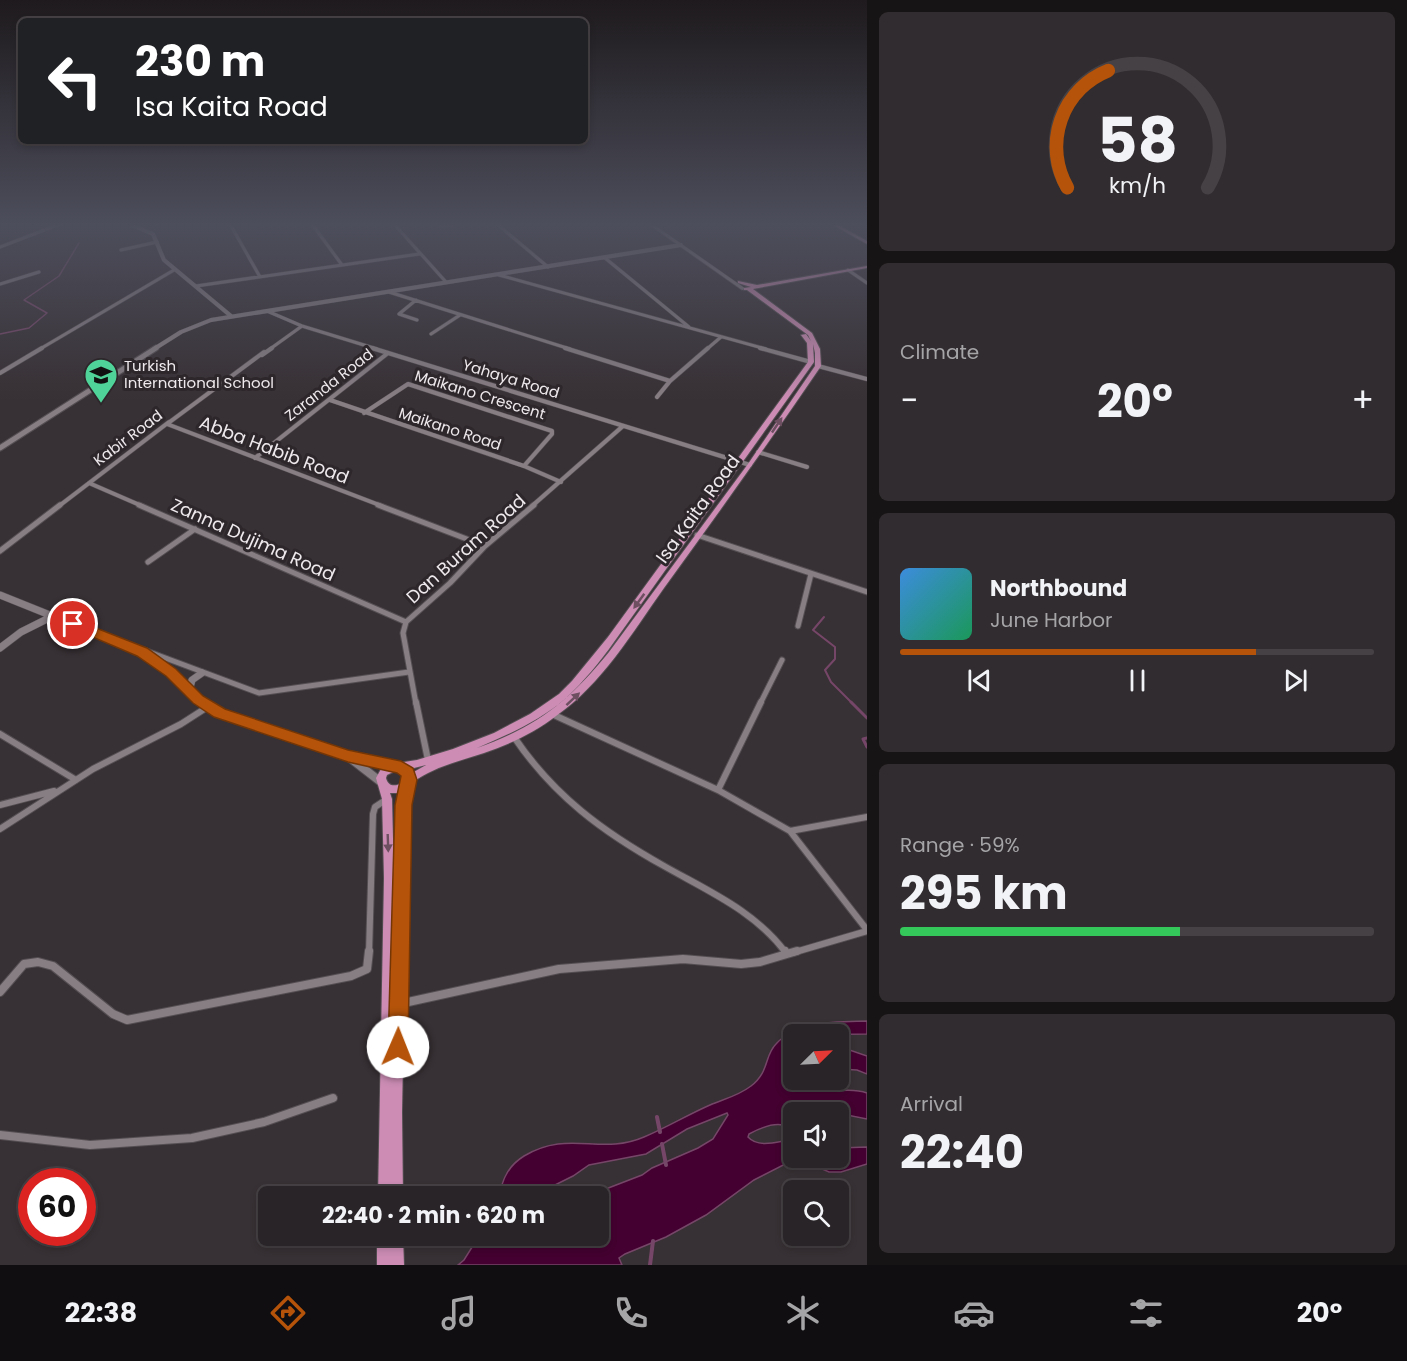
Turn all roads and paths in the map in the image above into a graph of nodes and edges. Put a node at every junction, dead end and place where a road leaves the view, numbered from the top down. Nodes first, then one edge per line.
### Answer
1 (152, 283) edge
2 (192, 283) edge
3 (217, 283) edge
4 (440, 283) edge
5 (528, 283) edge
6 (636, 283) edge
7 (742, 283) edge
8 (742, 283) edge
9 (743, 283) edge
10 (791, 283) edge
11 (196, 286) junction
12 (754, 290) junction
13 (389, 292) junction
14 (416, 300) junction
15 (267, 311) junction
16 (460, 315) junction
17 (231, 316) junction
18 (417, 320) dead end
19 (302, 326) junction
20 (692, 329) junction
21 (431, 334) dead end
22 (721, 337) junction
23 (264, 352) dead end
24 (388, 353) junction
25 (814, 364) junction
26 (0, 374) edge
27 (867, 379) edge
28 (670, 381) junction
29 (657, 397) dead end
30 (330, 400) junction
31 (364, 413) junction
32 (166, 424) junction
33 (623, 426) junction
34 (0, 448) edge
35 (758, 452) junction
36 (255, 458) junction
37 (740, 461) junction
38 (750, 465) junction
39 (524, 466) junction
40 (807, 467) dead end
41 (89, 483) junction
42 (561, 483) junction
43 (195, 529) junction
44 (697, 535) junction
45 (485, 546) junction
46 (0, 550) edge
47 (148, 562) dead end
48 (811, 574) junction
49 (867, 592) edge
50 (0, 594) edge
51 (53, 616) junction
52 (406, 622) junction
53 (798, 626) dead end
54 (114, 639) junction
55 (0, 648) edge
56 (607, 652) junction
57 (782, 660) dead end
58 (409, 672) junction
59 (202, 673) junction
60 (189, 691) junction
61 (209, 706) junction
62 (554, 715) junction
63 (0, 734) edge
64 (514, 737) junction
65 (348, 756) junction
66 (428, 760) junction
67 (398, 767) junction
68 (76, 780) junction
69 (409, 782) junction
70 (382, 783) junction
71 (58, 790) junction
72 (718, 790) junction
73 (387, 799) junction
74 (0, 805) edge
75 (867, 817) edge
76 (0, 829) edge
77 (790, 831) junction
78 (867, 930) edge
79 (786, 953) junction
80 (0, 992) edge
81 (399, 1004) junction
82 (333, 1098) dead end
83 (391, 1113) junction
84 (0, 1135) edge
85 (386, 1186) edge
86 (395, 1186) edge
87 (384, 1246) edge
88 (396, 1246) edge
89 (384, 1265) edge
90 (397, 1265) edge

1 - 26 street
2 - 11 street
3 - 11 street
4 - 13 street
5 - 20 street
6 - 20 street
7 - 12 main road
8 - 12 main road
9 - 12 main road
10 - 12 main road
11 - 17 street
12 - 25 main road
13 - 14 street
13 - 15 street
14 - 16 street
14 - 18 street
15 - 17 street
15 - 19 street, Yahaya Road
16 - 21 street
16 - 28 street
17 - 34 street
19 - 24 street, Yahaya Road
19 - 32 street, Kabir Road
20 - 22 street
22 - 25 street
22 - 28 street
23 - 32 street, Abba Habib Road
24 - 30 street, Zaranda Road
24 - 33 street, Yahaya Road
25 - 27 street
35 -> 25 main road, Isa Kaita Road
25 - 37 main road, Isa Kaita Road
28 - 29 street
30 - 31 street, Maikano Road
30 - 36 street, Zaranda Road
31 - 39 street, Maikano Road
31 - 39 street, Maikano Crescent
32 - 36 street, Abba Habib Road
32 - 41 street, Kabir Road
33 - 37 street, Yahaya Road
33 - 42 street, Dan Buram Road
35 - 38 main road, Isa Kaita Road
35 - 40 street
36 - 45 street, Abba Habib Road
37 - 38 street, Yahaya Road
37 -> 56 main road, Isa Kaita Road
38 - 44 main road, Isa Kaita Road
39 - 42 street, Maikano Road
41 - 43 street, Zanna Dujima Road
41 - 46 street, Kabir Road
42 - 45 street, Dan Buram Road
43 - 47 street
43 - 52 street, Zanna Dujima Road
44 - 48 street
44 - 56 main road, Isa Kaita Road
45 - 52 street, Dan Buram Road
48 - 49 street
48 - 53 street
50 - 51 street, Isa Kaita Road
51 - 54 street, Isa Kaita Road
51 - 55 street
52 - 58 street, Dan Buram Road
54 - 59 street
54 - 60 street, Isa Kaita Road
62 -> 56 main road, Isa Kaita Road
56 - 66 main road, Isa Kaita Road
57 - 72 street
58 - 59 street
58 - 66 street, Dan Buram Road
59 - 60 street
60 - 61 street, Isa Kaita Road
61 - 65 street, Isa Kaita Road
61 - 68 street
62 - 64 main road, Isa Kaita Road
62 - 72 street
63 - 68 street
64 - 69 main road, Isa Kaita Road
64 - 79 street
65 - 67 street, Isa Kaita Road
65 - 70 street, Isa Kaita Road
66 - 67 main road, Isa Kaita Road
67 - 69 main road
67 - 70 main road
68 - 71 street
69 - 70 main road
69 - 81 main road
70 - 73 main road
71 - 74 street
71 - 76 street
72 - 77 street
73 - 80 street
73 -> 83 main road
75 - 77 street
77 - 78 street
78 - 79 street
79 - 81 street
81 - 83 main road
82 - 84 street
83 - 85 main road
83 - 86 main road
87 - 89 main road
88 - 90 main road

